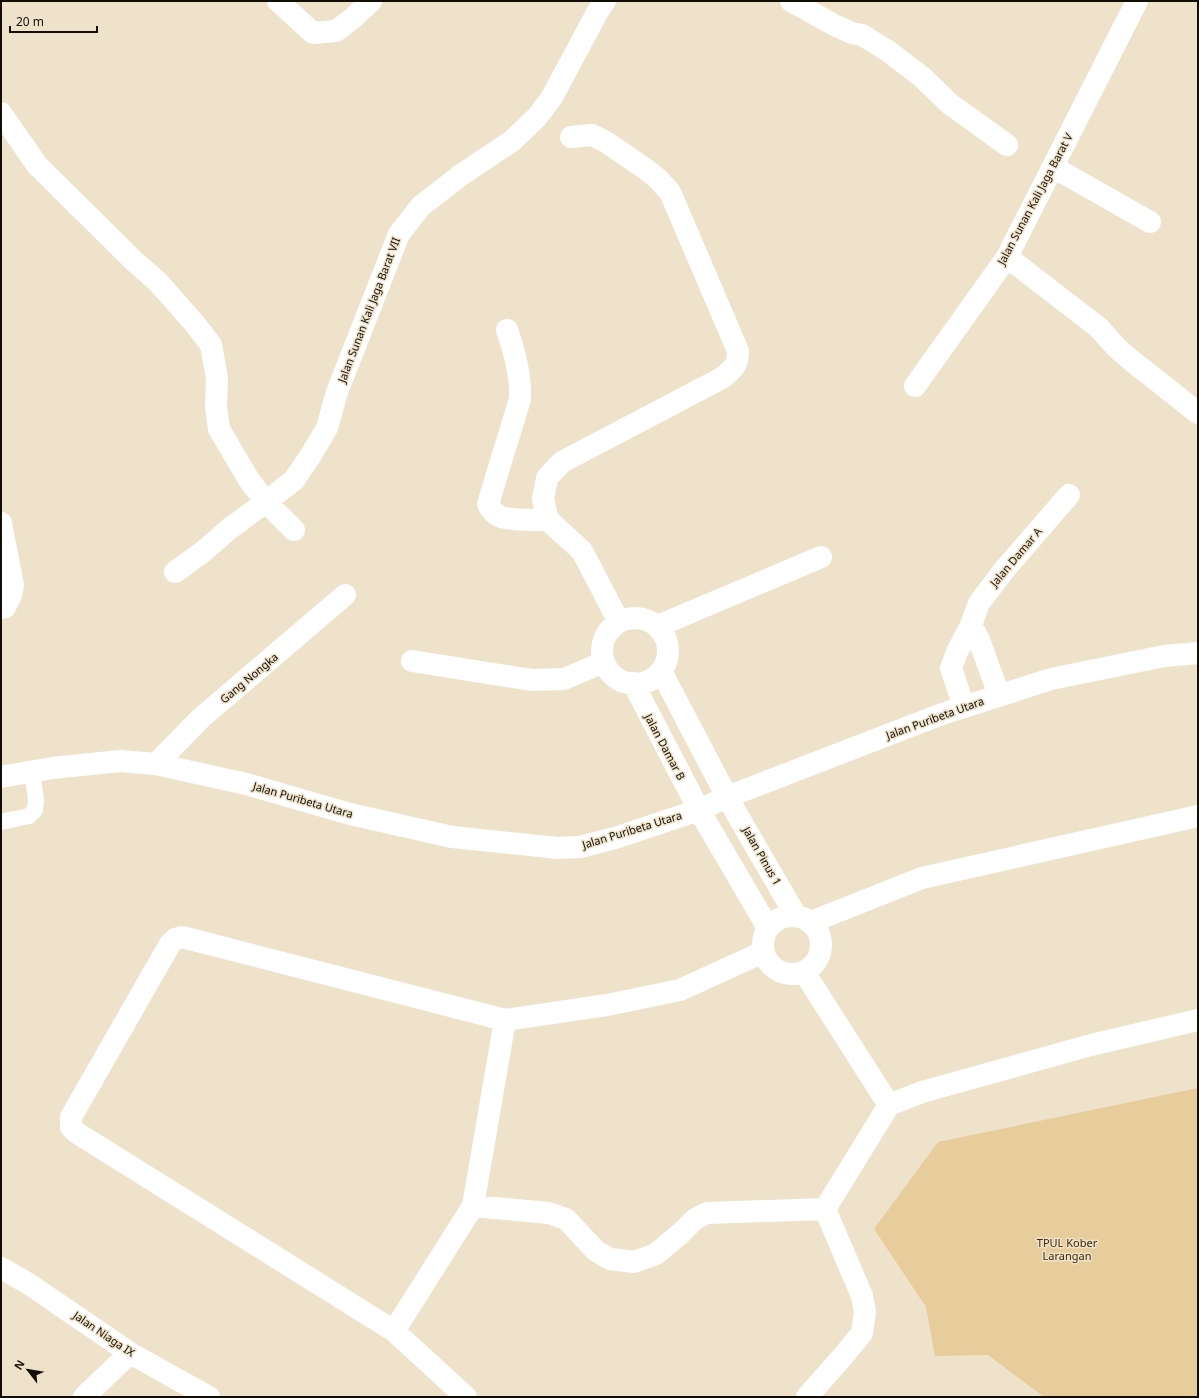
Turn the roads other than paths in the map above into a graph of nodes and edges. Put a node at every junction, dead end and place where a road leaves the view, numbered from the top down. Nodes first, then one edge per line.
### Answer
1 (278, 1) edge
2 (371, 1) edge
3 (605, 1) edge
4 (791, 1) edge
5 (1137, 1) edge
6 (1, 114) edge
7 (571, 137) dead end
8 (1007, 145) dead end
9 (1052, 166) junction
10 (1150, 222) dead end
11 (1007, 257) junction
12 (506, 330) dead end
13 (915, 386) dead end
14 (1198, 413) edge
15 (1069, 495) dead end
16 (266, 502) junction
17 (548, 520) junction
18 (1, 523) edge
19 (294, 530) dead end
20 (821, 557) dead end
21 (175, 572) dead end
22 (345, 595) dead end
23 (1, 608) edge
24 (619, 622) junction
25 (971, 625) junction
26 (658, 626) junction
27 (1198, 653) edge
28 (412, 661) dead end
29 (604, 662) junction
30 (661, 671) junction
31 (633, 683) junction
32 (999, 695) junction
33 (964, 707) junction
34 (156, 764) junction
35 (32, 771) junction
36 (1, 777) edge
37 (727, 796) junction
38 (699, 810) junction
39 (1198, 816) edge
40 (1, 822) edge
41 (803, 919) junction
42 (768, 928) junction
43 (764, 952) junction
44 (804, 972) junction
45 (505, 1020) junction
46 (1198, 1020) edge
47 (889, 1105) junction
48 (473, 1206) junction
49 (825, 1209) junction
50 (1, 1268) edge
51 (394, 1331) junction
52 (130, 1353) junction
53 (84, 1397) edge
54 (209, 1397) edge
55 (466, 1397) edge
56 (807, 1397) edge

1 - 2 street
3 - 16 street, Jalan Sunan Kali Jaga Barat VII
4 - 8 street
5 - 9 street, Jalan Sunan Kali Jaga Barat V
6 - 16 street
7 - 17 street
9 - 10 street
9 - 11 street, Jalan Sunan Kali Jaga Barat V
11 - 13 street, Jalan Sunan Kali Jaga Barat V
11 - 14 street
12 - 17 street
15 - 25 street, Jalan Damar A
16 - 19 street
16 - 21 street, Jalan Sunan Kali Jaga Barat VII
17 - 24 street
18 - 23 street
20 - 26 street
22 - 34 street, Gang Nongka
24 - 26 street
24 - 29 street
25 - 32 street
25 - 33 street, Jalan Damar A
26 - 30 street
27 - 32 street, Jalan Puribeta Utara
28 - 29 street
29 - 31 street
30 - 31 street
30 - 37 street
31 - 38 street, Jalan Damar B
32 - 33 street, Jalan Puribeta Utara
33 - 37 street, Jalan Puribeta Utara
34 - 35 street, Jalan Puribeta Utara
34 - 38 street, Jalan Puribeta Utara
35 - 36 street, Jalan Puribeta Utara
35 - 40 lane
37 - 38 street, Jalan Puribeta Utara
37 - 41 street, Jalan Pinus 1
38 - 42 street
39 - 41 street
41 - 42 street
41 - 44 street
42 - 43 street
43 - 44 street
43 - 45 street
44 - 47 street
45 - 48 street
45 - 51 street
46 - 47 street
47 - 49 street
48 - 49 street
48 - 51 street
49 - 56 street
50 - 52 street, Jalan Niaga IX
51 - 55 street
52 - 53 street
52 - 54 street, Jalan Niaga IX

